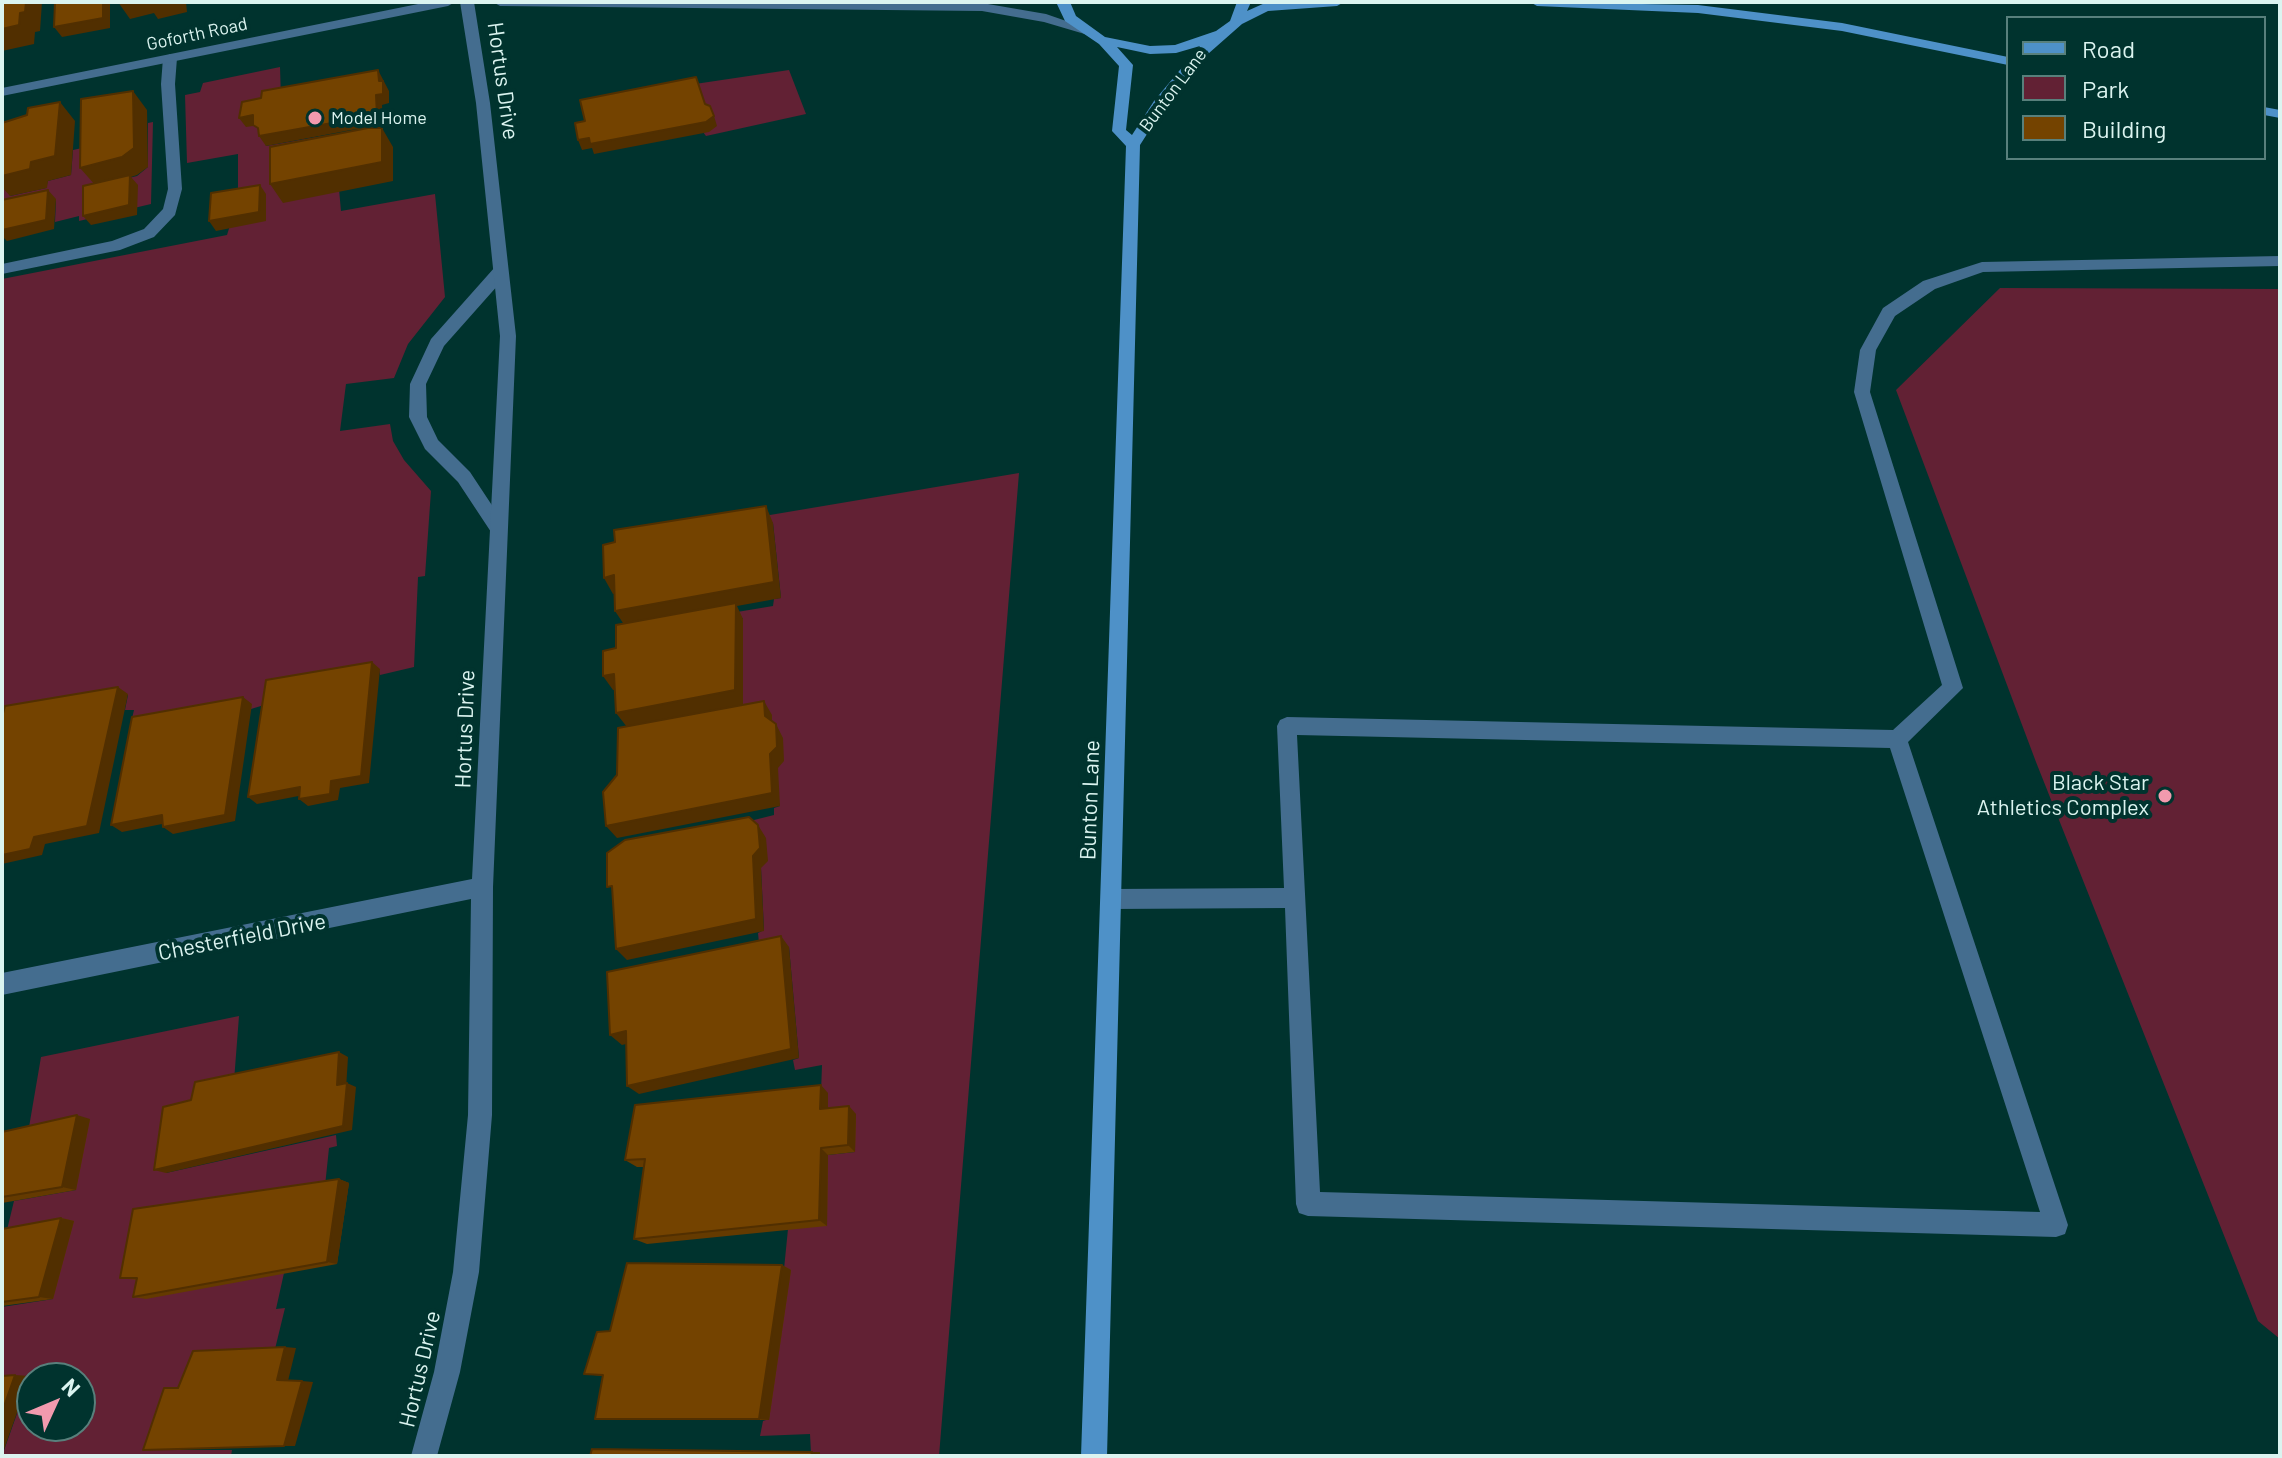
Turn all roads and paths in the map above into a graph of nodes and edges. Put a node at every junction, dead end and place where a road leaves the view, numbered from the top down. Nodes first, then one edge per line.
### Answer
1 (448, 2) edge
2 (467, 2) edge
3 (500, 2) edge
4 (1063, 2) edge
5 (1244, 2) edge
6 (1337, 2) edge
7 (1537, 2) edge
8 (1237, 21) junction
9 (1088, 31) junction
10 (1216, 37) junction
11 (1101, 40) junction
12 (170, 58) junction
13 (2006, 61) edge
14 (2, 92) edge
15 (1133, 145) junction
16 (2280, 261) edge
17 (2, 269) edge
18 (501, 271) junction
19 (497, 527) junction
20 (1897, 739) junction
21 (482, 887) junction
22 (1295, 898) junction
23 (1112, 899) junction
24 (2, 984) edge
25 (424, 1456) edge
26 (1094, 1456) edge

1 - 12 street, Goforth Road
2 - 18 street, Hortus Drive
3 - 9 street
4 - 9 street
5 - 8 street
6 - 8 street
7 - 13 street
8 - 10 street
9 - 11 street
10 - 11 street
10 - 15 street, Bunton Lane
11 - 15 street, Bunton Lane
12 - 14 street, Goforth Road
12 - 17 street
15 - 23 street, Bunton Lane
16 - 20 street
18 - 19 street, Hortus Drive
18 - 19 street
19 - 21 street, Hortus Drive
20 - 22 street
20 - 22 street
21 - 24 street, Chesterfield Drive
21 - 25 street, Hortus Drive
22 - 23 street
23 - 26 street, Bunton Lane

